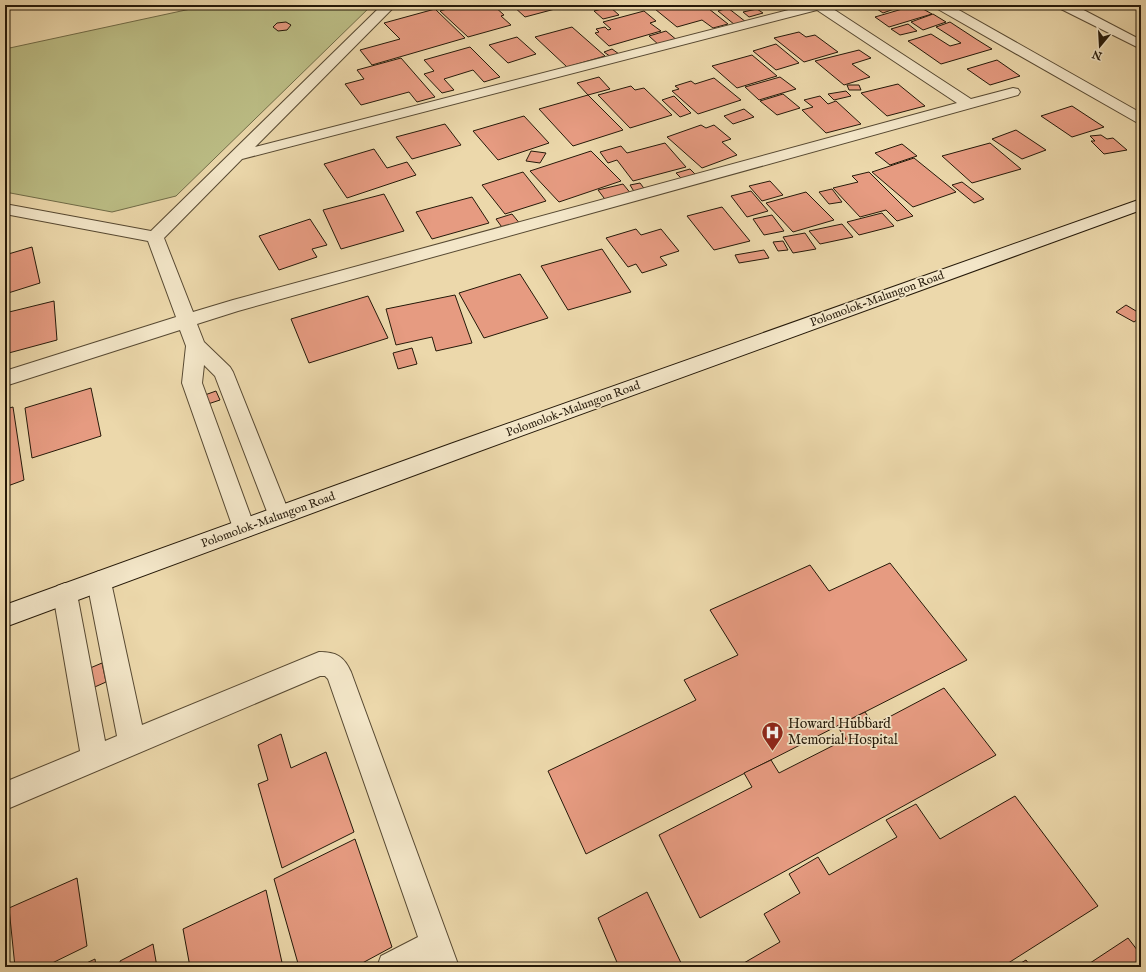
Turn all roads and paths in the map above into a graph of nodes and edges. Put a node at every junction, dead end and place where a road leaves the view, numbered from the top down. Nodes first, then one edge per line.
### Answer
1 (389, 5) edge
2 (941, 5) edge
3 (1064, 5) edge
4 (818, 6) edge
5 (1141, 45) edge
6 (1013, 92) dead end
7 (968, 104) junction
8 (1141, 119) edge
9 (237, 156) junction
10 (1141, 204) edge
11 (5, 209) edge
12 (31, 214) junction
13 (5, 221) edge
14 (155, 237) junction
15 (186, 320) junction
16 (196, 346) junction
17 (5, 379) edge
18 (279, 515) junction
19 (244, 528) junction
20 (99, 582) junction
21 (66, 594) junction
22 (5, 616) edge
23 (132, 743) junction
24 (95, 758) junction
25 (5, 796) edge
26 (440, 956) edge
27 (392, 967) edge

1 - 9 street
2 - 8 street
3 - 5 street
4 - 7 street
4 - 9 street
6 - 7 street
7 - 15 street
9 - 14 street
10 - 18 street, Polomolok-Malungon Road
11 - 12 street
12 - 13 street
12 - 14 street
14 - 15 street
15 - 16 street
15 - 17 street
16 - 18 street
16 - 19 street
18 - 19 street, Polomolok-Malungon Road
19 - 20 street, Polomolok-Malungon Road
20 - 21 street, Polomolok-Malungon Road
20 - 23 street
21 - 22 street, Polomolok-Malungon Road
21 - 24 street
23 - 24 street
23 - 26 street
24 - 25 street
26 - 27 street

